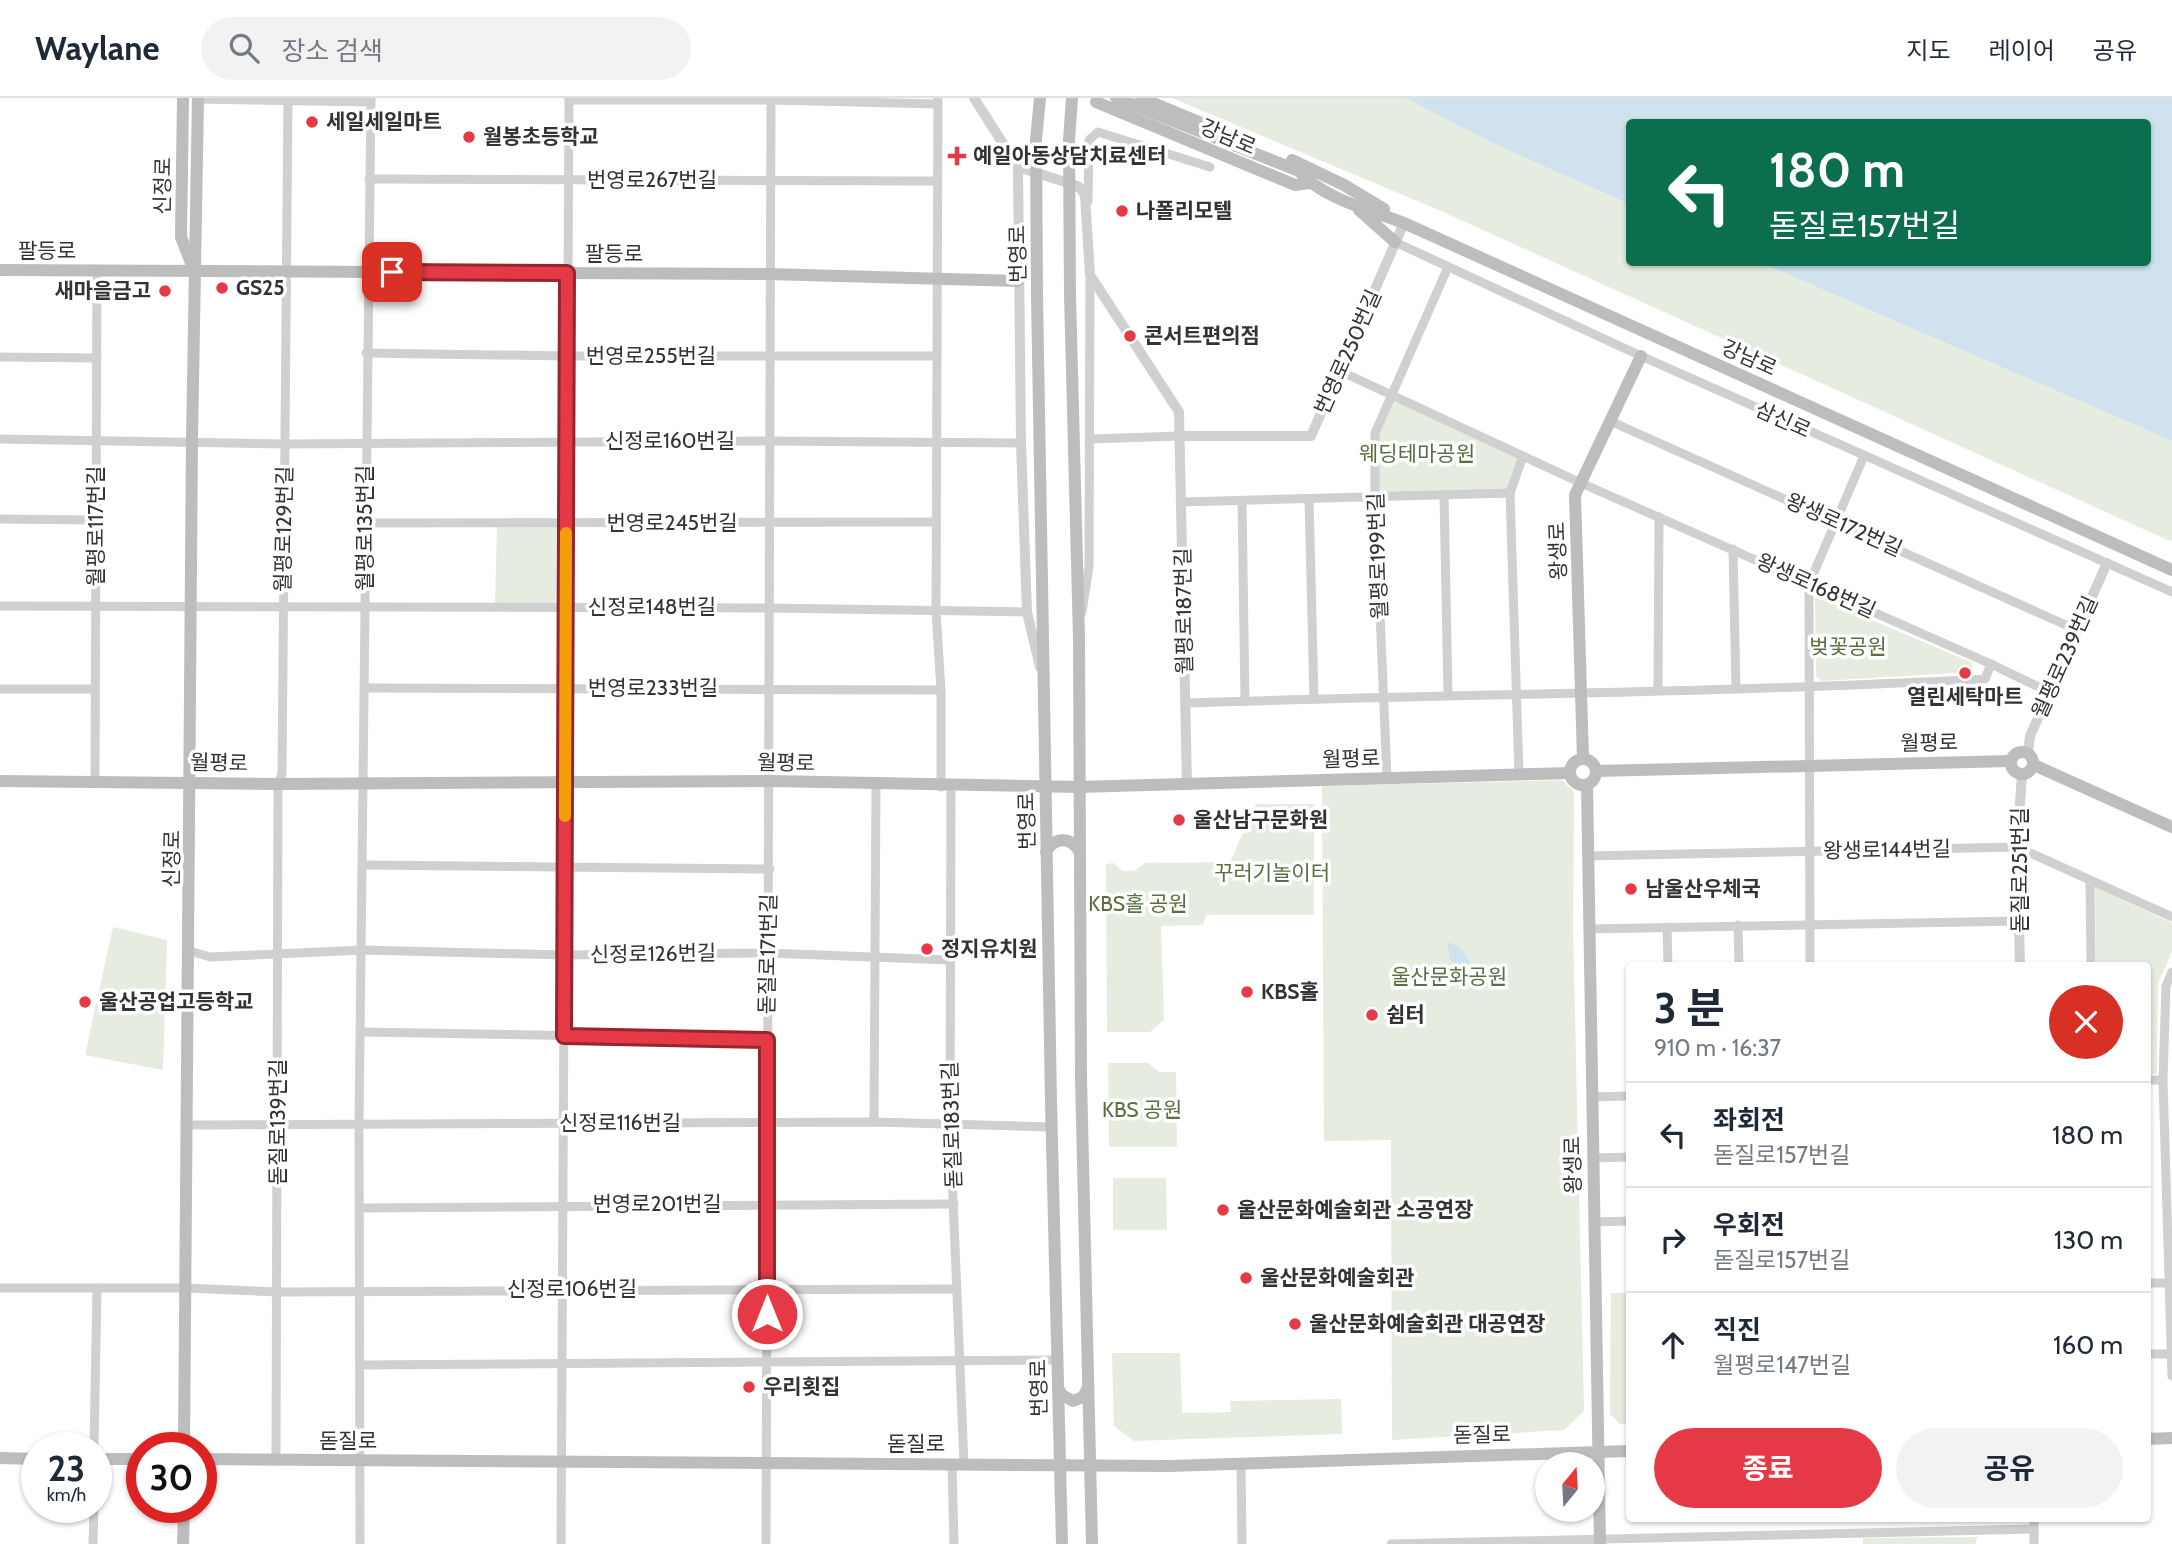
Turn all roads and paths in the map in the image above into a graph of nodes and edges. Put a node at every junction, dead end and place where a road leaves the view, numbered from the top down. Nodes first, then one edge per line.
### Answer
1 (183, 98) edge
2 (198, 98) edge
3 (974, 98) edge
4 (1040, 98) edge
5 (1072, 98) edge
6 (1116, 98) edge
7 (1141, 98) edge
8 (288, 99) edge
9 (569, 99) edge
10 (771, 99) edge
11 (370, 100) edge
12 (877, 100) edge
13 (938, 101) edge
14 (1096, 102) dead end
15 (1018, 167) junction
16 (1210, 167) dead end
17 (369, 179) junction
18 (568, 180) junction
19 (770, 181) junction
20 (936, 181) junction
21 (1309, 183) junction
22 (182, 197) junction
23 (197, 197) junction
24 (1338, 197) junction
25 (1088, 207) junction
26 (1404, 223) junction
27 (1395, 243) junction
28 (1448, 267) junction
29 (0, 270) edge
30 (97, 271) junction
31 (194, 271) junction
32 (367, 272) junction
33 (286, 273) junction
34 (567, 273) junction
35 (768, 274) junction
36 (1090, 275) junction
37 (936, 278) junction
38 (1018, 281) junction
39 (366, 352) junction
40 (566, 356) junction
41 (768, 356) junction
42 (936, 356) junction
43 (1641, 356) junction
44 (0, 358) edge
45 (97, 358) junction
46 (1340, 371) junction
47 (1391, 395) junction
48 (1610, 421) junction
49 (1180, 436) junction
50 (0, 439) edge
51 (1090, 439) junction
52 (96, 440) junction
53 (192, 440) junction
54 (768, 440) junction
55 (366, 441) junction
56 (566, 441) junction
57 (937, 442) junction
58 (1021, 443) junction
59 (285, 444) junction
60 (1523, 456) junction
61 (1864, 456) junction
62 (1581, 483) junction
63 (1510, 493) junction
64 (1444, 495) junction
65 (1374, 497) junction
66 (1309, 499) junction
67 (1241, 501) junction
68 (1181, 502) junction
69 (1659, 517) junction
70 (0, 519) edge
71 (96, 520) junction
72 (769, 522) junction
73 (936, 522) junction
74 (1836, 522) junction
75 (365, 523) junction
76 (566, 523) junction
77 (1733, 549) junction
78 (2107, 563) junction
79 (2172, 570) edge
80 (1809, 584) junction
81 (2172, 592) edge
82 (0, 606) edge
83 (95, 606) junction
84 (192, 606) junction
85 (365, 607) junction
86 (566, 607) junction
87 (283, 608) junction
88 (769, 608) junction
89 (936, 611) junction
90 (1027, 612) junction
91 (2077, 630) junction
92 (1079, 638) junction
93 (1992, 664) junction
94 (1044, 684) junction
95 (365, 688) junction
96 (566, 688) junction
97 (770, 688) junction
98 (1810, 688) junction
99 (0, 689) edge
100 (95, 689) junction
101 (1658, 689) junction
102 (1736, 689) junction
103 (941, 690) junction
104 (1582, 691) junction
105 (1516, 692) junction
106 (2049, 692) junction
107 (1448, 694) junction
108 (1384, 696) junction
109 (1314, 699) junction
110 (1245, 701) junction
111 (1186, 703) junction
112 (2028, 752) junction
113 (1583, 758) junction
114 (2011, 761) junction
115 (1808, 764) junction
116 (2034, 765) junction
117 (1597, 771) junction
118 (1570, 773) junction
119 (1519, 774) junction
120 (2022, 774) junction
121 (1387, 777) junction
122 (0, 781) edge
123 (94, 781) junction
124 (192, 781) junction
125 (771, 781) junction
126 (565, 782) junction
127 (278, 784) junction
128 (364, 784) junction
129 (876, 785) junction
130 (1188, 785) junction
131 (1587, 785) junction
132 (946, 787) junction
133 (1045, 787) junction
134 (1078, 787) junction
135 (2172, 827) edge
136 (2017, 847) junction
137 (1079, 851) junction
138 (1046, 852) junction
139 (1808, 852) junction
140 (1587, 856) junction
141 (364, 865) junction
142 (565, 866) junction
143 (770, 869) junction
144 (2090, 881) junction
145 (2172, 917) edge
146 (2019, 920) junction
147 (1809, 923) junction
148 (1738, 925) junction
149 (1667, 927) junction
150 (1588, 929) junction
151 (363, 950) junction
152 (190, 951) junction
153 (767, 953) junction
154 (565, 955) junction
155 (278, 956) junction
156 (874, 958) junction
157 (950, 960) junction
158 (1668, 962) edge
159 (1739, 962) edge
160 (1810, 962) edge
161 (2020, 962) edge
162 (2091, 962) edge
163 (2172, 972) edge
164 (363, 1032) junction
165 (564, 1036) junction
166 (767, 1040) junction
167 (2151, 1080) edge
168 (2162, 1080) junction
169 (1626, 1096) edge
170 (1591, 1097) junction
171 (873, 1122) junction
172 (277, 1123) junction
173 (767, 1123) junction
174 (359, 1124) junction
175 (564, 1124) junction
176 (188, 1125) junction
177 (950, 1126) junction
178 (1051, 1127) junction
179 (1626, 1157) edge
180 (1592, 1158) junction
181 (767, 1204) junction
182 (954, 1204) junction
183 (563, 1205) junction
184 (360, 1208) junction
185 (1626, 1221) edge
186 (1593, 1222) junction
187 (2151, 1283) edge
188 (2170, 1283) edge
189 (0, 1288) edge
190 (97, 1288) junction
191 (186, 1289) junction
192 (563, 1289) junction
193 (767, 1289) junction
194 (957, 1289) junction
195 (277, 1292) junction
196 (360, 1292) junction
197 (2151, 1354) edge
198 (2171, 1354) edge
199 (1057, 1360) junction
200 (960, 1362) junction
201 (562, 1364) junction
202 (767, 1364) junction
203 (360, 1365) junction
204 (2172, 1376) edge
205 (1058, 1388) junction
206 (1088, 1388) junction
207 (94, 1432) edge
208 (184, 1432) edge
209 (2172, 1438) edge
210 (2151, 1439) edge
211 (1626, 1451) edge
212 (1598, 1452) joint
213 (1535, 1453) edge
214 (0, 1458) edge
215 (21, 1458) edge
216 (217, 1459) edge
217 (276, 1460) junction
218 (360, 1460) junction
219 (561, 1461) junction
220 (766, 1462) junction
221 (958, 1464) junction
222 (1060, 1464) junction
223 (1090, 1464) junction
224 (1241, 1464) junction
225 (1600, 1522) edge
226 (94, 1523) edge
227 (184, 1523) edge
228 (2034, 1524) edge
229 (1600, 1541) edge
230 (93, 1544) edge
231 (183, 1544) edge
232 (360, 1544) edge
233 (561, 1544) edge
234 (766, 1544) edge
235 (954, 1544) edge
236 (1062, 1544) edge
237 (1092, 1544) edge
238 (1242, 1544) edge
239 (1391, 1544) edge
240 (2034, 1544) edge

1 - 22 main road, 신정로
2 - 8 street, 신정로
2 - 23 main road, 신정로
3 - 15 street
4 - 94 main road, 번영로, bridge
5 - 92 main road, bridge
6 - 21 main road, 강남로
7 - 26 main road
8 - 11 street, 신정로
8 - 33 street, 월평로129번길
9 - 10 street
9 - 18 street
10 - 12 street
10 - 19 street, 돋질로171번길
11 - 17 street, 월평로135번길
12 - 13 street
13 - 20 street, 돋질로183번길
14 - 21 main road, 강남로
15 - 25 street
15 - 38 street
16 - 25 street
17 - 18 street, 번영로267번길
17 - 32 street, 월평로135번길
18 - 19 street, 번영로267번길
18 - 34 street
19 - 20 street, 번영로267번길
19 - 35 street, 돋질로171번길
20 - 37 street, 돋질로183번길
21 - 24 main road, 강남로
22 - 23 main road
22 - 31 main road, 신정로
23 - 31 main road, 신정로
24 - 26 main road, 강남로
24 - 27 main road
25 - 36 street
26 - 27 street, 번영로250번길
26 - 79 main road, 강남로
27 - 28 street, 삼신로
27 - 46 street, 번영로250번길
28 - 43 street, 삼신로
28 - 47 street, 월평로199번길
29 - 30 main road, 팔등로
30 - 31 main road, 팔등로
30 - 45 street, 월평로117번길
31 - 33 main road, 팔등로
31 - 53 main road, 신정로
32 - 33 main road, 팔등로
32 - 34 main road, 팔등로
32 - 39 street, 월평로135번길
33 - 59 street, 월평로129번길
34 - 35 main road, 팔등로
34 - 40 street
35 - 37 main road, 팔등로
35 - 41 street, 돋질로171번길
36 - 49 street
36 - 51 street
37 - 38 main road, 팔등로
37 - 42 street, 돋질로183번길
38 - 58 street
39 - 40 street, 번영로255번길
39 - 55 street, 월평로135번길
40 - 41 street, 번영로255번길
40 - 56 street
41 - 42 street, 번영로255번길
41 - 54 street, 돋질로171번길
42 - 57 street, 돋질로183번길
43 - 48 main road, 왕생로
43 - 61 street, 삼신로
44 - 45 street
45 - 52 street, 월평로117번길
46 - 47 street, 왕생로168번길
46 - 49 street, 번영로250번길
47 - 60 street, 왕생로168번길
47 - 65 street, 월평로199번길
48 - 62 main road, 왕생로
48 - 74 street, 왕생로172번길
49 - 51 street, 번영로250번길
49 - 68 street, 월평로187번길
50 - 52 street, 신정로160번길
51 - 92 street
52 - 53 street, 신정로160번길
52 - 71 street, 월평로117번길
53 - 59 street, 신정로160번길
53 - 84 main road, 신정로
54 - 56 street, 신정로160번길
54 - 57 street, 신정로160번길
54 - 72 street, 돋질로171번길
55 - 56 street, 신정로160번길
55 - 59 street, 신정로160번길
55 - 75 street, 월평로135번길
56 - 76 street
57 - 58 street, 신정로160번길
57 - 73 street, 돋질로183번길
58 - 90 street
59 - 87 street, 월평로129번길
60 - 62 street, 왕생로168번길
60 - 63 street
61 - 74 street
61 - 78 street, 삼신로
62 - 69 street, 왕생로168번길
62 - 104 main road, 왕생로
63 - 64 street
63 - 105 street
64 - 65 street
64 - 107 street
65 - 66 street
65 - 108 street, 월평로199번길
66 - 67 street
66 - 109 street
67 - 68 street
67 - 110 street
68 - 111 street, 월평로187번길
69 - 77 street, 왕생로168번길
69 - 101 street
70 - 71 street
71 - 83 street, 월평로117번길
72 - 73 street, 번영로245번길
72 - 76 street, 번영로245번길
72 - 88 street, 돋질로171번길
73 - 89 street, 돋질로183번길
74 - 80 street
74 - 91 street, 왕생로172번길
75 - 76 street, 번영로245번길
75 - 85 street, 월평로135번길
76 - 86 street
77 - 80 street, 왕생로168번길
77 - 102 street
78 - 81 street, 삼신로
78 - 91 street, 월평로239번길
80 - 93 street, 왕생로168번길
80 - 98 street
82 - 83 street, 신정로148번길
83 - 84 street, 신정로148번길
83 - 100 street, 월평로117번길
84 - 87 street, 신정로148번길
84 - 124 main road, 신정로
85 - 86 street, 신정로148번길
85 - 87 street, 신정로148번길
85 - 95 street, 월평로135번길
86 - 88 street, 신정로148번길
86 - 96 street
87 - 127 street, 월평로129번길
88 - 89 street, 신정로148번길
88 - 97 street, 돋질로171번길
89 - 90 street, 신정로148번길
89 - 103 street, 돋질로183번길
90 - 94 street
91 - 106 street, 월평로239번길
92 - 134 main road
93 - 98 street
93 - 106 street, 왕생로168번길
94 - 133 main road, 번영로
95 - 96 street, 번영로233번길
95 - 128 street, 월평로135번길
96 - 97 street, 번영로233번길
96 - 126 street
97 - 103 street, 번영로233번길
97 - 125 street, 돋질로171번길
98 - 102 street
98 - 115 street
99 - 100 street
100 - 123 street, 월평로117번길
101 - 102 street
101 - 104 street
103 - 132 street, 돋질로183번길
104 - 105 street
104 - 113 main road, 왕생로
105 - 107 street
105 - 119 street
106 - 112 street, 월평로239번길
107 - 108 street
108 - 109 street
108 - 121 street, 월평로199번길
109 - 110 street
110 - 111 street
111 - 130 street, 월평로187번길
112 - 114 main road
112 - 116 main road
113 - 117 main road
113 - 118 main road
114 - 115 main road, 월평로
114 - 120 main road
115 - 117 main road, 월평로
115 - 139 street
116 - 120 main road
116 - 135 main road
117 - 131 main road
118 - 119 main road, 월평로
118 - 131 main road
119 - 121 main road, 월평로
120 - 136 street, 돋질로251번길
121 - 130 main road, 월평로
122 - 123 main road, 월평로
123 - 124 main road, 월평로
124 - 127 main road, 월평로
124 - 152 main road, 신정로
125 - 126 main road, 월평로
125 - 129 main road, 월평로
125 - 143 street, 돋질로171번길
126 - 128 main road, 월평로
126 - 142 street
127 - 128 main road, 월평로
127 - 155 street, 돋질로139번길
128 - 141 street, 월평로135번길
129 - 132 main road, 월평로
129 - 156 street
130 - 134 main road, 월평로
131 - 140 main road, 왕생로
132 - 133 main road, 월평로
132 - 157 street, 돋질로183번길
133 - 134 main road, 월평로
133 - 138 main road, 번영로
134 - 137 main road
136 - 139 street, 왕생로144번길
136 - 144 street, 왕생로144번길
136 - 146 street, 돋질로251번길
137 - 138 main road
137 - 206 main road
138 - 178 main road, 번영로
139 - 140 street, 왕생로144번길
139 - 147 street
140 - 150 main road, 왕생로
141 - 142 street
141 - 151 street, 월평로135번길
142 - 143 street
142 - 154 street
143 - 153 street, 돋질로171번길
144 - 145 street, 왕생로144번길
144 - 162 street
146 - 147 street
146 - 161 street, 돋질로251번길
147 - 148 street
147 - 160 street
148 - 149 street
148 - 159 street
149 - 150 street
149 - 158 street
150 - 170 main road, 왕생로
151 - 154 street, 신정로126번길
151 - 155 street, 신정로126번길
151 - 164 street, 월평로135번길
152 - 155 street, 신정로126번길
152 - 176 main road, 신정로
153 - 154 street, 신정로126번길
153 - 156 street, 신정로126번길
153 - 166 street, 돋질로171번길
154 - 165 street
155 - 172 street, 돋질로139번길
156 - 157 street, 신정로126번길
156 - 171 street
157 - 177 street, 돋질로183번길
163 - 168 street
164 - 165 street
164 - 174 street, 월평로135번길
165 - 166 street
165 - 175 street
166 - 173 street, 돋질로171번길
167 - 168 street
168 - 188 street
169 - 170 street
170 - 180 main road, 왕생로
171 - 173 street, 신정로116번길
171 - 177 street, 신정로116번길
172 - 174 street, 신정로116번길
172 - 176 street, 신정로116번길
172 - 195 street, 돋질로139번길
173 - 175 street, 신정로116번길
173 - 181 street, 돋질로171번길
174 - 175 street, 신정로116번길
174 - 184 street, 월평로135번길
175 - 183 street
176 - 191 main road, 신정로
177 - 178 street, 신정로116번길
177 - 182 street, 돋질로183번길
178 - 199 main road, 번영로
179 - 180 street
180 - 186 main road, 왕생로
181 - 182 street, 번영로201번길
181 - 183 street, 번영로201번길
181 - 193 street, 돋질로171번길
182 - 194 street, 돋질로183번길
183 - 184 street, 번영로201번길
183 - 192 street
184 - 196 street, 월평로135번길
185 - 186 street
186 - 212 main road, 왕생로
187 - 188 street
188 - 198 street
189 - 190 street, 신정로106번길
190 - 191 street, 신정로106번길
190 - 207 street
191 - 195 street, 신정로106번길
191 - 208 main road, 신정로
192 - 193 street, 신정로106번길
192 - 196 street, 신정로106번길
192 - 201 street
193 - 194 street, 신정로106번길
193 - 202 street, 돋질로171번길
194 - 200 street, 돋질로183번길
195 - 196 street, 신정로106번길
195 - 217 street, 돋질로139번길
196 - 203 street, 월평로135번길
197 - 198 street
198 - 204 street
199 - 200 street
199 - 205 main road, 번영로
200 - 202 street
200 - 221 street, 돋질로183번길
201 - 202 street
201 - 203 street
201 - 219 street
202 - 220 street, 돋질로171번길
203 - 218 street, 월평로135번길
205 - 206 main road
205 - 222 main road, 번영로
206 - 223 main road
209 - 210 main road
211 - 212 main road, 돋질로
213 - 224 main road, 돋질로
214 - 215 main road
216 - 217 main road, 돋질로
217 - 218 main road, 돋질로
218 - 219 main road, 돋질로
218 - 232 street, 월평로135번길
219 - 220 main road, 돋질로
219 - 233 street
220 - 221 main road, 돋질로
220 - 234 street, 돋질로171번길
221 - 222 main road, 돋질로
221 - 235 street, 돋질로183번길
222 - 223 main road, 돋질로
222 - 236 main road, 번영로
223 - 224 main road, 돋질로
223 - 237 main road
224 - 238 street
225 - 229 main road, 왕생로
226 - 230 street
227 - 231 main road
228 - 229 street
228 - 240 street
229 - 239 street

